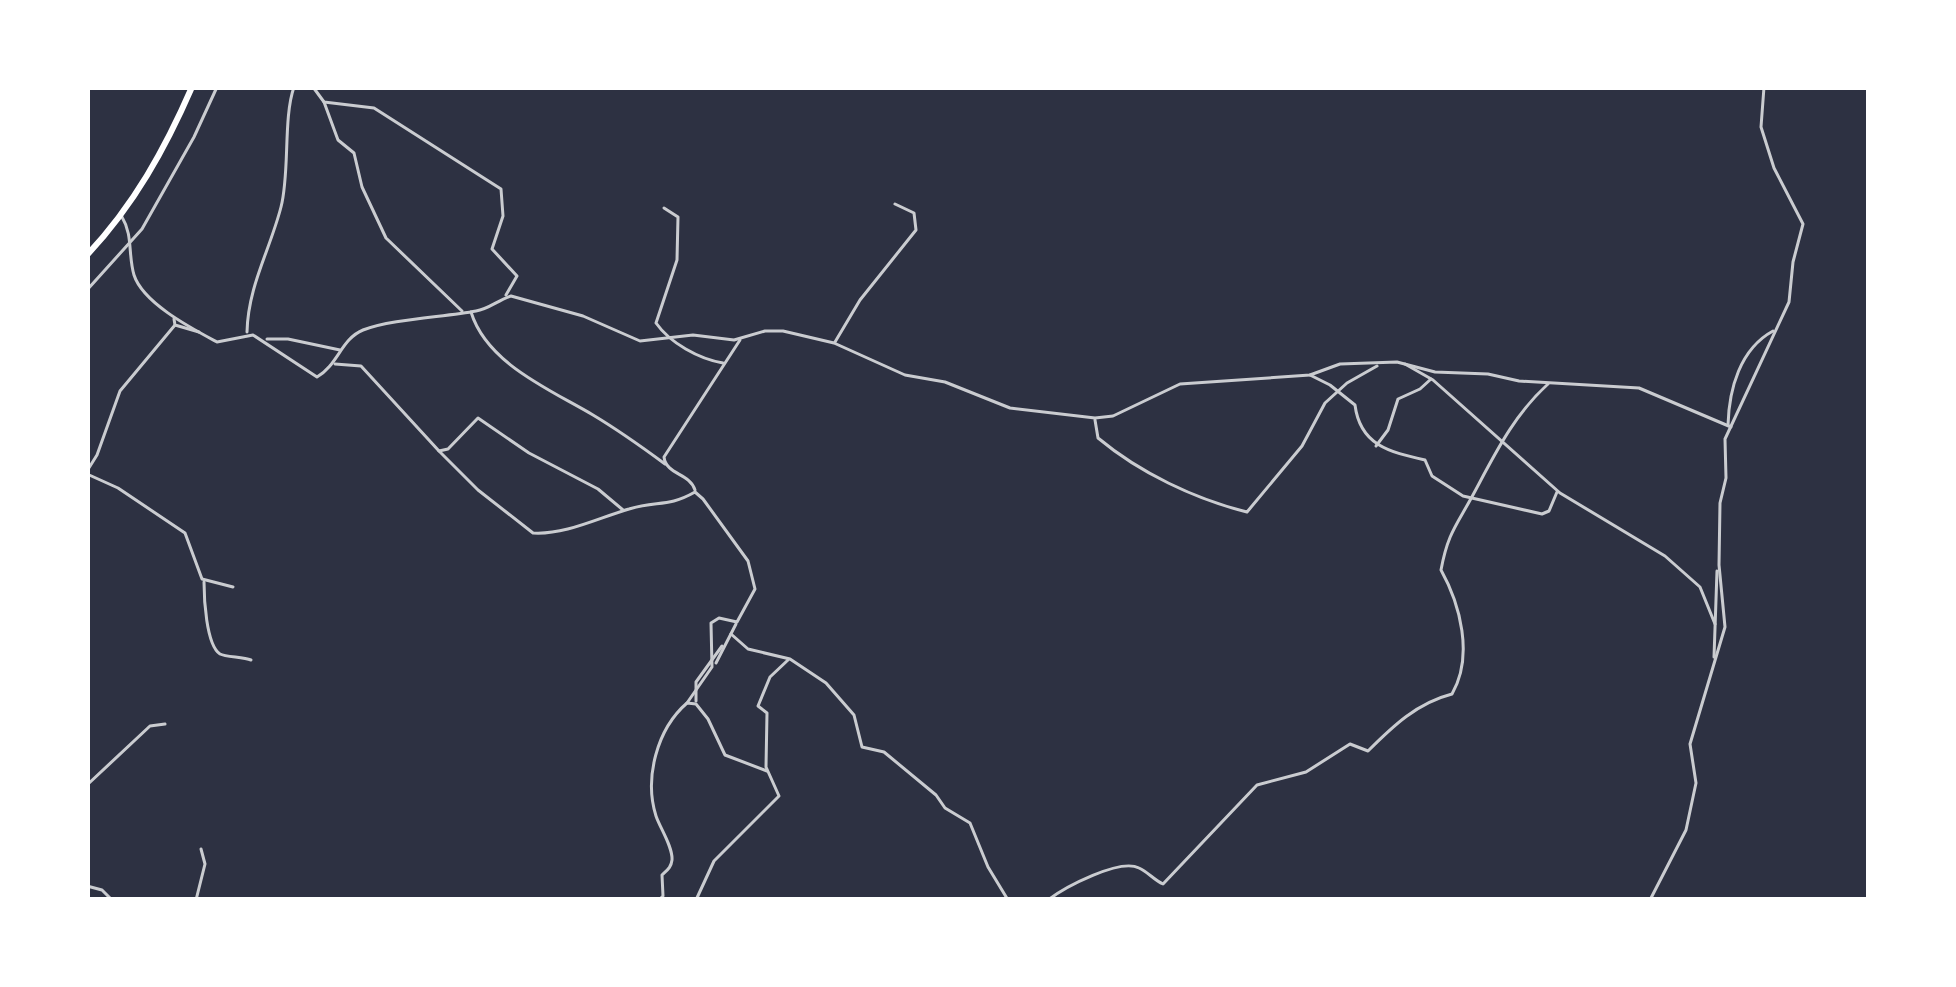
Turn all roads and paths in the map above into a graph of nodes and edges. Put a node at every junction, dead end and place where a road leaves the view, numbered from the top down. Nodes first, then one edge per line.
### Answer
1 (192, 87) edge
2 (217, 87) edge
3 (294, 87) edge
4 (313, 87) edge
5 (1764, 87) edge
6 (324, 102) junction
7 (896, 204) dead end
8 (664, 208) dead end
9 (122, 215) junction
10 (130, 245) junction
11 (87, 255) edge
12 (87, 290) edge
13 (505, 297) junction
14 (464, 312) junction
15 (471, 312) junction
16 (172, 315) junction
17 (175, 325) junction
18 (1776, 329) junction
19 (201, 332) junction
20 (247, 334) junction
21 (669, 337) junction
22 (263, 340) junction
23 (741, 340) junction
24 (834, 343) junction
25 (342, 350) junction
26 (1401, 362) junction
27 (723, 363) junction
28 (334, 364) junction
29 (1378, 365) junction
30 (1432, 371) junction
31 (1310, 375) junction
32 (1431, 379) junction
33 (1548, 383) junction
34 (1338, 392) junction
35 (1095, 418) junction
36 (1728, 428) junction
37 (1500, 442) junction
38 (1376, 446) junction
39 (439, 451) junction
40 (665, 464) junction
41 (87, 472) edge
42 (1557, 490) junction
43 (695, 492) junction
44 (1472, 496) junction
45 (623, 510) junction
46 (1718, 565) junction
47 (204, 580) junction
48 (232, 587) dead end
49 (737, 622) junction
50 (1715, 624) junction
51 (731, 634) junction
52 (722, 646) junction
53 (714, 655) junction
54 (790, 659) junction
55 (251, 660) dead end
56 (1713, 665) junction
57 (712, 667) junction
58 (694, 691) junction
59 (687, 703) junction
60 (696, 704) junction
61 (165, 724) dead end
62 (767, 771) junction
63 (88, 782) edge
64 (201, 849) dead end
65 (87, 886) edge
66 (112, 900) edge
67 (196, 900) edge
68 (659, 900) edge
69 (696, 900) edge
70 (1008, 900) edge
71 (1048, 900) edge
72 (1650, 900) edge

1 - 9 highway
2 - 10 street
3 - 20 street
4 - 6 street
5 - 18 street
6 - 13 street
6 - 14 street
7 - 24 street
8 - 21 street
9 - 10 street
9 - 11 highway
10 - 12 street
10 - 16 street
13 - 15 street
13 - 21 street
14 - 15 street
14 - 25 street
15 - 40 street
16 - 17 street
16 - 19 street
17 - 19 street
17 - 41 street
18 - 36 street
18 - 36 street
19 - 20 street
20 - 22 street
21 - 23 street
21 - 27 street
22 - 25 street
22 - 28 street
23 - 24 street
23 - 27 street
24 - 35 street
25 - 28 street
26 - 29 street
26 - 30 street
26 - 32 street
27 - 40 street
28 - 39 street
29 - 31 street
29 - 34 street
30 - 32 street
30 - 33 street
31 - 34 street
31 - 35 street
32 - 37 street
32 - 38 street
33 - 36 street
33 - 37 street
34 - 35 street
34 - 38 street
36 - 46 street
37 - 42 street
37 - 44 street
38 - 44 street
39 - 45 street
39 - 45 street
40 - 43 street
41 - 47 street
42 - 44 street
42 - 50 street
43 - 45 street
43 - 49 street
44 - 71 street
46 - 50 street
46 - 56 street
47 - 48 street
47 - 55 street
49 - 51 street
49 - 53 street
50 - 56 street
51 - 52 street
51 - 54 street
52 - 53 street
52 - 57 street
53 - 57 street
53 - 58 street
54 - 62 street
54 - 70 street
56 - 72 street
57 - 58 street
58 - 59 street
58 - 60 street
59 - 60 street
59 - 68 street
60 - 62 street
61 - 63 street
62 - 69 street
64 - 67 street
65 - 66 street

